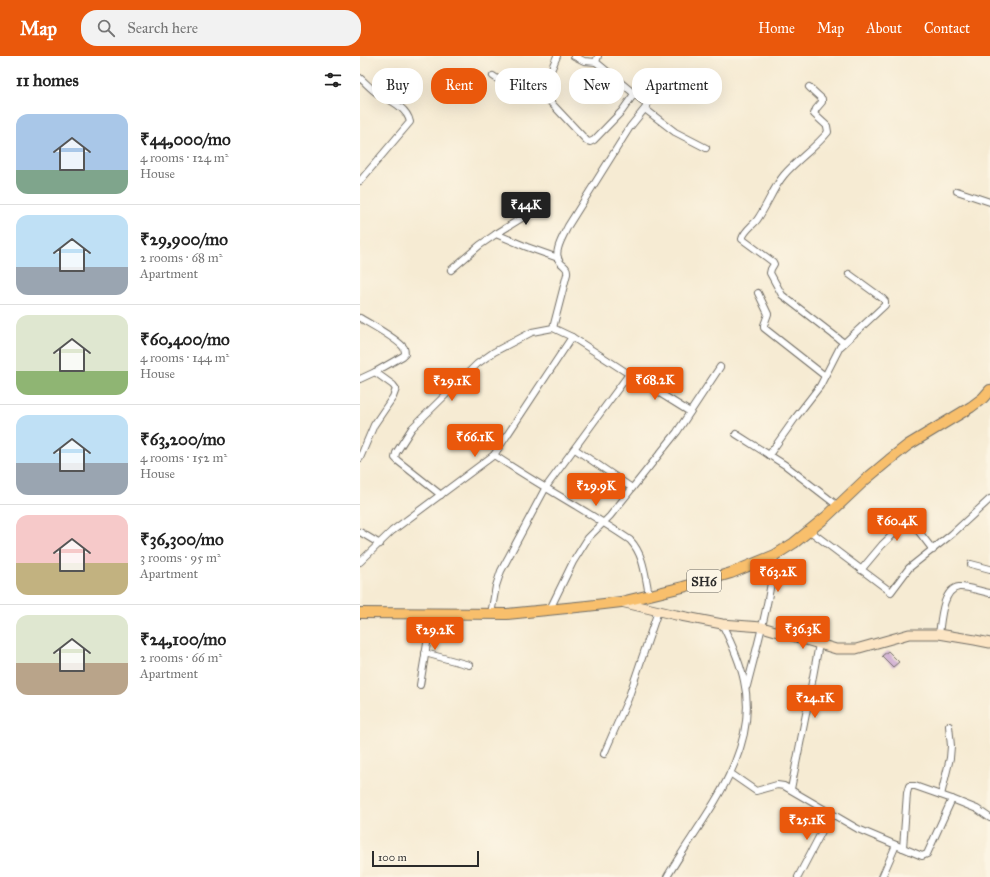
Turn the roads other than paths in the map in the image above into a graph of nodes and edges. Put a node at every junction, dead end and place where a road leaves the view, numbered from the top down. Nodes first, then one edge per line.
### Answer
1 (557, 56) edge
2 (574, 56) edge
3 (597, 59) edge
4 (552, 68) edge
5 (360, 78) edge
6 (809, 87) dead end
7 (632, 92) edge
8 (632, 97) edge
9 (552, 104) edge
10 (646, 104) edge
11 (645, 109) junction
12 (706, 148) dead end
13 (360, 181) edge
14 (957, 191) dead end
15 (543, 200) dead end
16 (990, 202) edge
17 (496, 234) junction
18 (558, 258) junction
19 (451, 270) dead end
20 (849, 274) dead end
21 (758, 293) dead end
22 (360, 318) edge
23 (553, 328) junction
24 (572, 337) junction
25 (844, 343) junction
26 (720, 367) dead end
27 (375, 372) junction
28 (629, 374) junction
29 (825, 376) junction
30 (360, 379) edge
31 (990, 390) edge
32 (690, 412) junction
33 (736, 434) dead end
34 (362, 447) edge
35 (575, 449) junction
36 (494, 455) junction
37 (769, 455) junction
38 (360, 458) edge
39 (546, 487) junction
40 (632, 488) junction
41 (441, 495) junction
42 (990, 499) edge
43 (838, 506) junction
44 (604, 523) junction
45 (810, 531) junction
46 (360, 532) edge
47 (380, 544) junction
48 (933, 550) junction
49 (775, 555) junction
50 (360, 562) edge
51 (971, 564) dead end
52 (861, 570) junction
53 (990, 570) edge
54 (990, 593) edge
55 (649, 595) junction
56 (621, 602) junction
57 (550, 609) junction
58 (658, 611) junction
59 (360, 613) edge
60 (432, 614) junction
61 (491, 614) junction
62 (722, 624) junction
63 (762, 627) junction
64 (939, 634) junction
65 (990, 643) edge
66 (819, 644) junction
67 (426, 653) junction
68 (468, 665) dead end
69 (420, 685) dead end
70 (746, 690) junction
71 (949, 726) dead end
72 (604, 754) dead end
73 (730, 773) junction
74 (791, 789) junction
75 (941, 795) junction
76 (952, 799) junction
77 (831, 814) junction
78 (990, 818) edge
79 (896, 845) junction
80 (903, 848) junction
81 (667, 877) edge
82 (798, 877) edge
83 (882, 877) edge

1 - 4 street
2 - 3 street
3 - 7 street
5 - 13 street
6 - 25 street
8 - 9 street
10 - 11 street
11 - 12 street
11 - 18 street
14 - 16 street
15 - 17 street
17 - 18 street
17 - 19 street
18 - 23 street
20 - 25 street
21 - 29 street
22 - 27 street
23 - 24 street
23 - 41 street
24 - 28 street
24 - 36 street
25 - 29 street
26 - 32 street
27 - 30 street
27 - 34 street
28 - 32 street
28 - 35 street
29 - 37 street
31 - 43 main road, SH6
32 - 40 street
33 - 37 street
34 - 38 street
35 - 39 street
35 - 40 street
36 - 39 street
36 - 41 street
37 - 43 street
39 - 44 street
39 - 61 street
40 - 44 street
41 - 47 street
42 - 48 street
43 - 45 main road, SH6
44 - 55 street
44 - 57 street
45 - 49 main road, SH6
45 - 52 street
46 - 47 street
47 - 50 street
48 - 52 street
48 - 52 street
49 - 55 main road, SH6
49 - 63 street
51 - 53 street
54 - 64 street
55 - 56 main road, SH6
56 - 57 main road, SH6
56 - 58 main road
57 - 61 main road, SH6
58 - 62 main road
58 - 72 street
59 - 60 main road, SH6
60 - 61 main road, SH6
60 - 67 street
62 - 63 main road
62 - 70 street
63 - 66 main road
63 - 70 street
64 - 65 main road
64 - 66 main road
66 - 74 street
67 - 68 street
67 - 69 street
70 - 73 street
71 - 75 street
73 - 74 street
73 - 81 street
74 - 77 street
75 - 76 street
75 - 80 street
76 - 78 street
76 - 80 street
77 - 79 street
77 - 82 street
79 - 80 street
79 - 83 street

